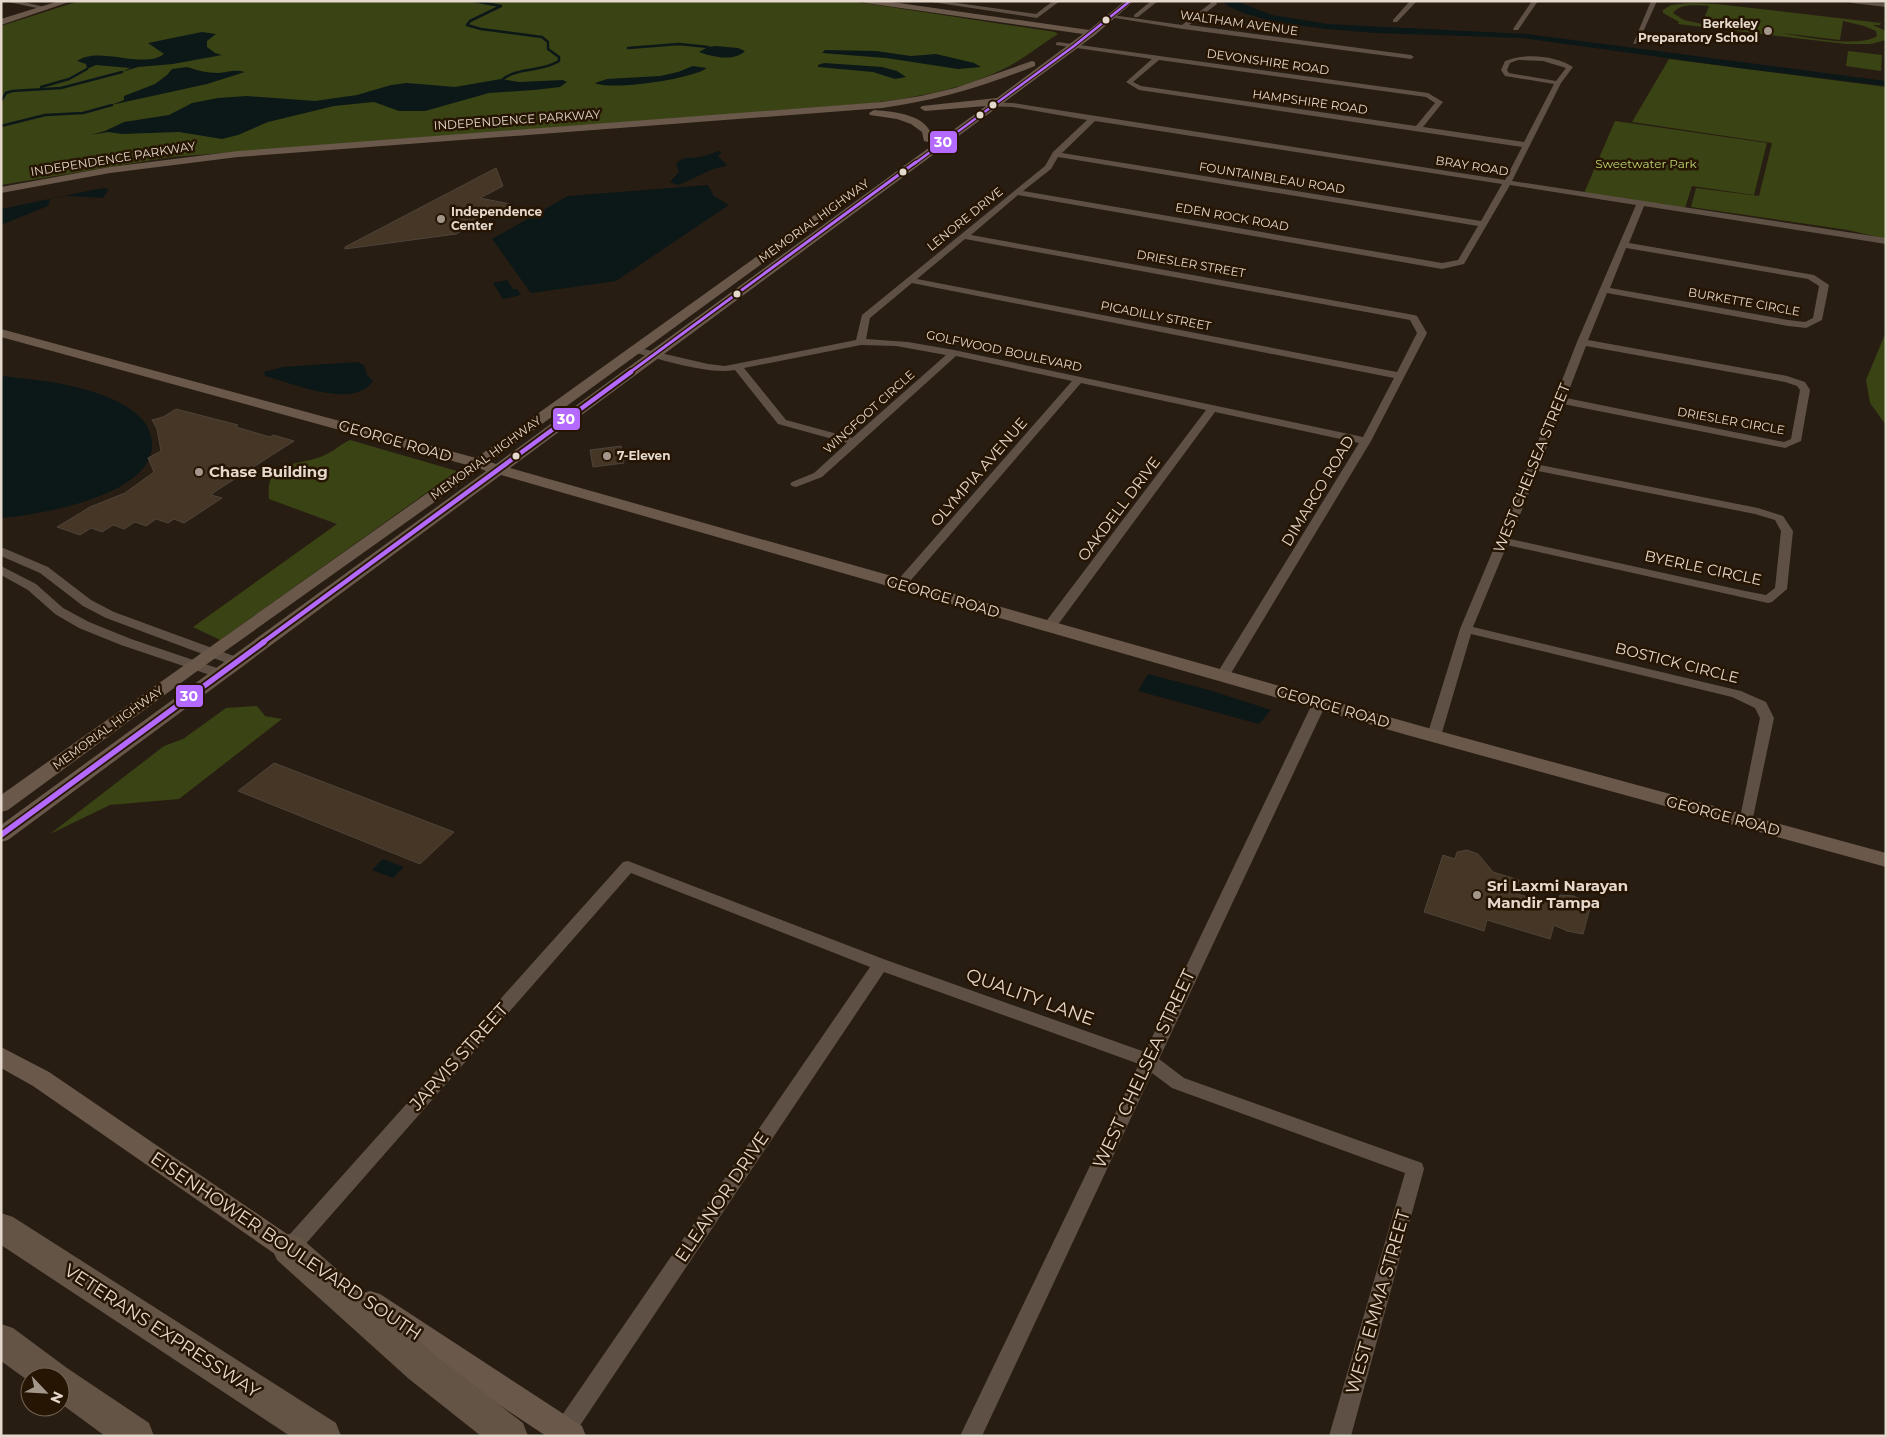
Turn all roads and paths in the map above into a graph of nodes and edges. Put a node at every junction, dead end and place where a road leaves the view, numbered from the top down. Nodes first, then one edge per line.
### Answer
1 (7, 1) edge
2 (68, 1) edge
3 (866, 1) edge
4 (928, 1) edge
5 (1057, 1) edge
6 (1155, 1) edge
7 (1213, 1) edge
8 (1414, 1) edge
9 (1535, 1) edge
10 (1654, 1) edge
11 (1852, 1) edge
12 (1110, 5) dead end
13 (1129, 5) edge
14 (1886, 5) edge
15 (46, 8) junction
16 (976, 8) junction
17 (1144, 9) junction
18 (965, 15) junction
19 (1098, 15) junction
20 (1136, 16) dead end
21 (1112, 17) junction
22 (1395, 21) dead end
23 (1, 22) edge
24 (1183, 27) junction
25 (1516, 29) dead end
26 (1077, 31) junction
27 (1092, 33) junction
28 (1634, 43) dead end
29 (1074, 46) junction
30 (1055, 47) joint
31 (1411, 57) dead end
32 (1157, 58) junction
33 (1035, 61) joint
34 (1558, 83) junction
35 (993, 102) junction
36 (973, 106) junction
37 (870, 112) junction
38 (960, 115) dead end
39 (1094, 119) junction
40 (947, 125) dead end
41 (1418, 129) junction
42 (1526, 145) junction
43 (906, 154) dead end
44 (1056, 154) junction
45 (923, 157) junction
46 (1508, 183) junction
47 (865, 184) dead end
48 (1, 190) edge
49 (1018, 193) junction
50 (1, 196) edge
51 (841, 201) junction
52 (859, 204) junction
53 (1641, 204) junction
54 (1484, 224) junction
55 (963, 236) junction
56 (1886, 241) edge
57 (1623, 245) junction
58 (759, 261) junction
59 (777, 264) junction
60 (909, 280) junction
61 (1605, 290) junction
62 (1414, 318) joint
63 (1, 333) edge
64 (861, 342) junction
65 (1582, 342) junction
66 (635, 350) junction
67 (954, 353) junction
68 (656, 354) junction
69 (739, 368) junction
70 (1399, 376) junction
71 (1079, 379) junction
72 (1560, 400) junction
73 (1212, 409) junction
74 (854, 442) junction
75 (1366, 442) junction
76 (478, 464) junction
77 (1534, 467) junction
78 (499, 470) junction
79 (796, 484) dead end
80 (1504, 541) junction
81 (1, 551) edge
82 (1, 570) edge
83 (901, 584) junction
84 (1049, 627) junction
85 (1466, 629) junction
86 (212, 653) junction
87 (237, 662) junction
88 (194, 665) junction
89 (221, 674) junction
90 (1223, 676) junction
91 (1319, 704) junction
92 (1434, 736) junction
93 (1, 805) edge
94 (1746, 823) junction
95 (1, 835) edge
96 (1886, 860) edge
97 (628, 866) joint
98 (880, 964) junction
99 (1, 1056) edge
100 (1148, 1060) junction
101 (1415, 1168) joint
102 (1, 1227) edge
103 (289, 1249) junction
104 (1, 1340) edge
105 (39, 1367) edge
106 (70, 1389) edge
107 (568, 1433) edge
108 (136, 1436) edge
109 (323, 1436) edge
110 (510, 1436) edge
111 (971, 1436) edge
112 (1340, 1436) edge

1 - 15 street
2 - 15 main road
3 - 18 main road
4 - 16 street
5 - 16 street
6 - 17 street
7 - 24 street
8 - 22 street
9 - 25 street
10 - 28 street
11 - 14 street
12 - 19 main road
13 - 17 street
13 - 21 main road, MEMORIAL HIGHWAY
15 - 23 main road
16 - 18 street
17 - 20 street
18 - 26 main road
19 - 21 main road
19 - 26 main road
21 - 24 street, WALTHAM AVENUE
21 - 27 main road, MEMORIAL HIGHWAY
24 - 31 street, WALTHAM AVENUE
26 - 27 main road
26 - 30 main road
27 - 29 main road, MEMORIAL HIGHWAY
29 - 30 street, DEVONSHIRE ROAD
29 - 32 street, DEVONSHIRE ROAD
29 - 35 main road, MEMORIAL HIGHWAY
32 - 41 street, DEVONSHIRE ROAD
32 - 41 street, HAMPSHIRE ROAD
33 - 35 main road, MEMORIAL HIGHWAY
33 - 48 main road, INDEPENDENCE PARKWAY
34 - 34 street
34 - 42 street
35 - 36 main road, INDEPENDENCE PARKWAY
35 - 39 street, BRAY ROAD
35 - 45 main road, MEMORIAL HIGHWAY
36 - 37 main road, INDEPENDENCE PARKWAY
36 - 38 main road
37 - 40 main road
37 - 50 main road, INDEPENDENCE PARKWAY
39 - 44 street, LENORE DRIVE
39 - 46 street, BRAY ROAD
41 - 42 street, HAMPSHIRE ROAD
42 - 46 street
43 - 45 main road
44 - 49 street, LENORE DRIVE
44 - 54 street, FOUNTAINBLEAU ROAD
45 - 52 main road, MEMORIAL HIGHWAY
46 - 53 street, BRAY ROAD
46 - 54 street
47 - 51 main road, MEMORIAL HIGHWAY
49 - 54 street, EDEN ROCK ROAD
49 - 55 street, LENORE DRIVE
51 - 52 street
51 - 58 main road, MEMORIAL HIGHWAY
52 - 59 main road, MEMORIAL HIGHWAY
53 - 56 street, BRAY ROAD
53 - 57 street, WEST CHELSEA STREET
55 - 60 street, LENORE DRIVE
55 - 62 street, DRIESLER STREET
57 - 61 street, WEST CHELSEA STREET
57 - 61 street, BURKETTE CIRCLE
58 - 59 main road
58 - 66 main road, MEMORIAL HIGHWAY
59 - 68 main road, MEMORIAL HIGHWAY
60 - 64 street, LENORE DRIVE
60 - 70 street, PICADILLY STREET
61 - 65 street, WEST CHELSEA STREET
62 - 70 street, DIMARCO ROAD
63 - 76 main road, GEORGE ROAD
64 - 67 street, GOLFWOOD BOULEVARD
64 - 69 street, GOLFWOOD BOULEVARD
65 - 72 street, WEST CHELSEA STREET
65 - 72 street, DRIESLER CIRCLE
66 - 68 street, GOLFWOOD BOULEVARD
66 - 76 main road, MEMORIAL HIGHWAY
67 - 71 street, GOLFWOOD BOULEVARD
67 - 74 street, WINGFOOT CIRCLE
68 - 69 street, GOLFWOOD BOULEVARD
68 - 78 main road, MEMORIAL HIGHWAY
69 - 74 street
70 - 75 street, DIMARCO ROAD
71 - 73 street, GOLFWOOD BOULEVARD
71 - 83 street, OLYMPIA AVENUE
72 - 77 street, WEST CHELSEA STREET
73 - 75 street, GOLFWOOD BOULEVARD
73 - 84 street, OAKDELL DRIVE
74 - 79 street, WINGFOOT CIRCLE
75 - 90 street, DIMARCO ROAD
76 - 78 main road, GEORGE ROAD
76 - 86 main road, MEMORIAL HIGHWAY
77 - 80 street, WEST CHELSEA STREET
77 - 80 street, BYERLE CIRCLE
78 - 83 main road, GEORGE ROAD
78 - 87 main road, MEMORIAL HIGHWAY
80 - 85 street, WEST CHELSEA STREET
81 - 86 street
82 - 88 street
83 - 84 main road, GEORGE ROAD
84 - 90 main road, GEORGE ROAD
85 - 92 street, WEST CHELSEA STREET
85 - 94 street, BOSTICK CIRCLE
86 - 87 street
86 - 88 main road, MEMORIAL HIGHWAY
87 - 89 main road, MEMORIAL HIGHWAY
88 - 89 street
88 - 93 main road, MEMORIAL HIGHWAY
89 - 95 main road, MEMORIAL HIGHWAY
90 - 91 main road, GEORGE ROAD
91 - 92 main road, GEORGE ROAD
91 - 100 street, WEST CHELSEA STREET
92 - 94 main road, GEORGE ROAD
94 - 96 street, GEORGE ROAD
97 - 98 street, QUALITY LANE
97 - 103 street, JARVIS STREET
98 - 100 street, QUALITY LANE
98 - 107 street, ELEANOR DRIVE
99 - 103 main road, EISENHOWER BOULEVARD SOUTH
100 - 101 street, QUALITY LANE
100 - 111 street, WEST CHELSEA STREET
101 - 112 street, WEST EMMA STREET
102 - 109 highway, VETERANS EXPRESSWAY
103 - 107 main road, EISENHOWER BOULEVARD SOUTH
103 - 110 highway
104 - 105 highway
106 - 108 highway

